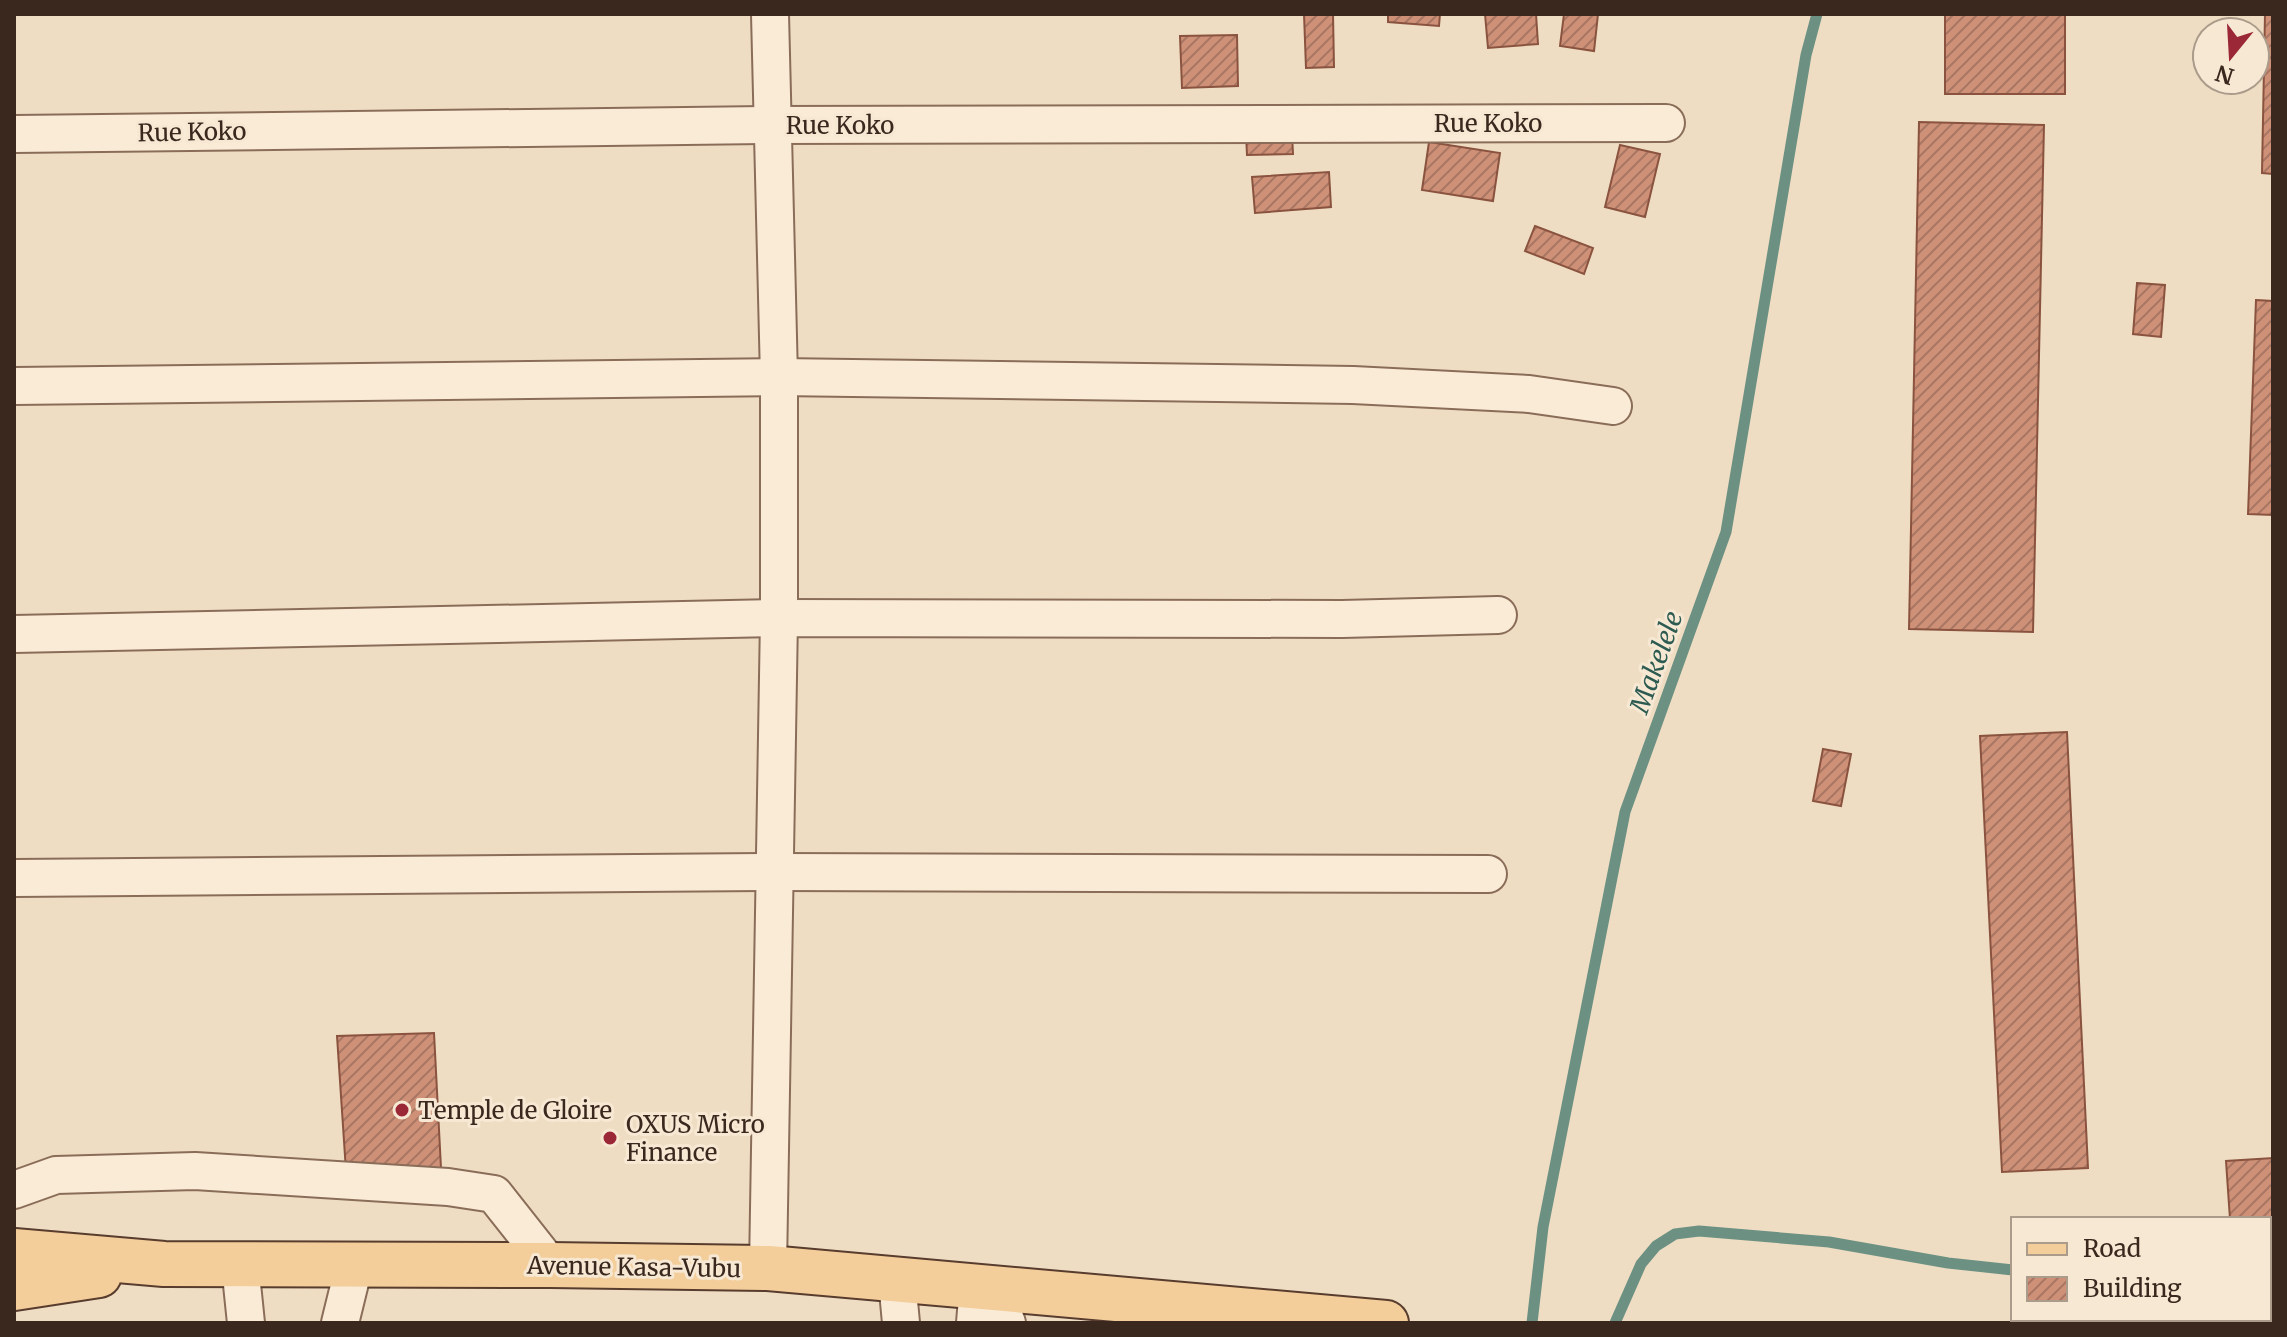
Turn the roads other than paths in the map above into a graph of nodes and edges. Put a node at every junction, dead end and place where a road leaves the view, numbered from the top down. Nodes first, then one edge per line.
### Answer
1 (770, 14) edge
2 (1666, 123) dead end
3 (773, 125) junction
4 (14, 134) edge
5 (779, 377) junction
6 (14, 386) edge
7 (1613, 406) dead end
8 (1498, 615) dead end
9 (779, 618) junction
10 (14, 634) edge
11 (777, 872) junction
12 (1488, 874) dead end
13 (14, 878) edge
14 (14, 1190) edge
15 (14, 1251) edge
16 (164, 1264) junction
17 (240, 1265) junction
18 (550, 1265) junction
19 (354, 1266) junction
20 (768, 1268) junction
21 (897, 1280) junction
22 (14, 1288) edge
23 (990, 1305) edge
24 (246, 1323) edge
25 (340, 1323) edge
26 (901, 1323) edge
27 (1386, 1323) edge

1 - 3 street
2 - 3 street, Rue Koko
3 - 4 street, Rue Koko
3 - 5 street
5 - 6 street
5 - 7 street
5 - 9 street
8 - 9 street
9 - 10 street
9 - 11 street
11 - 12 street
11 - 13 street
11 - 20 street
14 - 18 street
15 - 16 main road, Avenue Kasa-Vubu
16 - 17 main road, Avenue Kasa-Vubu
16 - 22 main road, Avenue Kasa-Vubu
17 - 19 main road, Avenue Kasa-Vubu
17 - 24 street
18 - 19 main road, Avenue Kasa-Vubu
18 - 20 main road, Avenue Kasa-Vubu
19 - 25 street
20 - 21 main road, Avenue Kasa-Vubu
21 - 23 main road, Avenue Kasa-Vubu
21 - 26 street
23 - 27 main road, Avenue Kasa-Vubu

